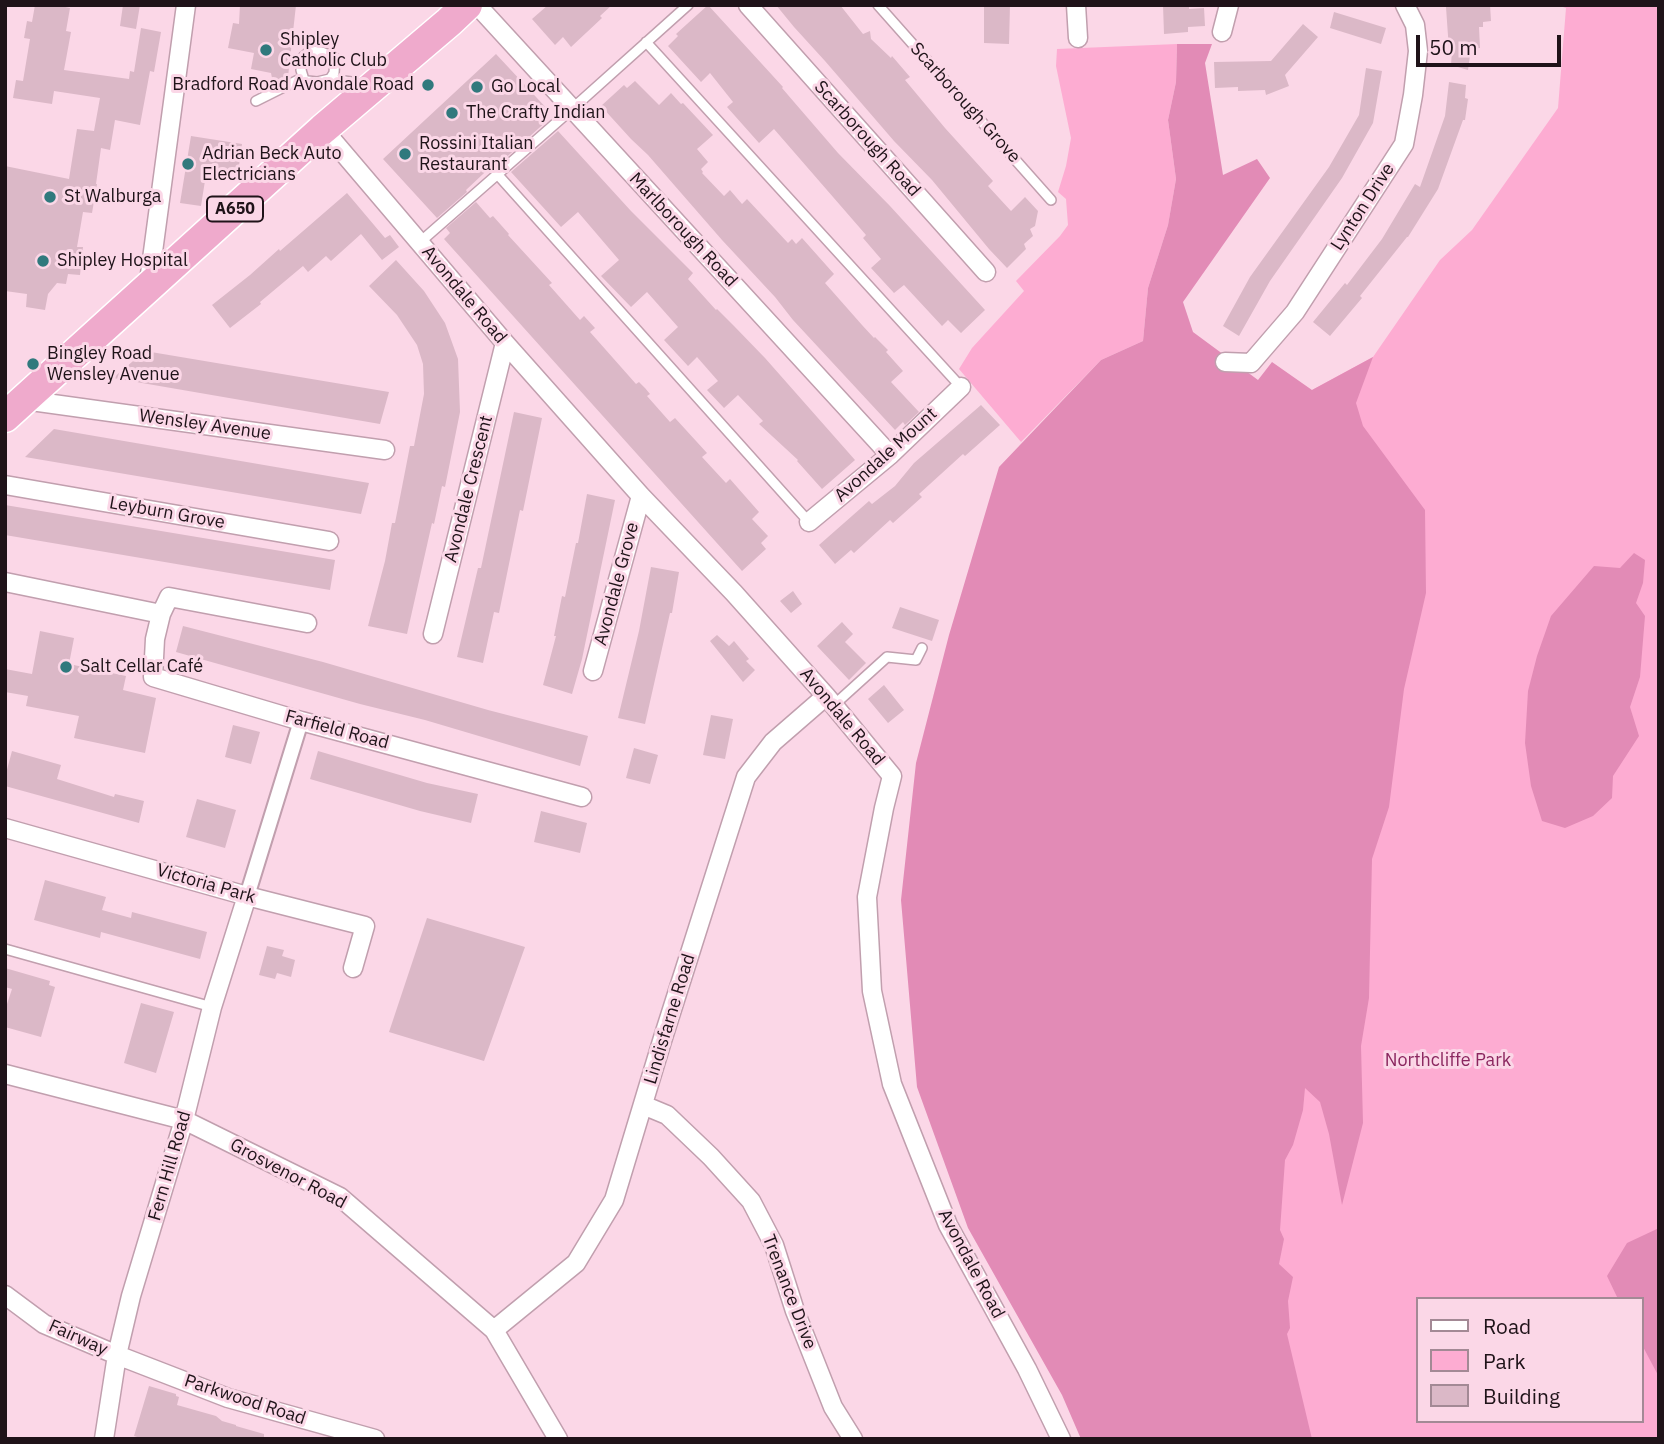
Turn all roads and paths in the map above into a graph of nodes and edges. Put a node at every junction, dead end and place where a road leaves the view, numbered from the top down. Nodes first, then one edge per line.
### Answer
1 (186, 5) edge
2 (467, 5) edge
3 (477, 5) edge
4 (688, 5) edge
5 (748, 5) edge
6 (878, 5) edge
7 (1076, 5) edge
8 (1229, 5) edge
9 (1405, 5) edge
10 (1222, 32) dead end
11 (1078, 38) dead end
12 (646, 42) junction
13 (330, 79) junction
14 (304, 80) junction
15 (360, 98) junction
16 (256, 101) dead end
17 (572, 109) junction
18 (323, 129) junction
19 (498, 175) junction
20 (1051, 200) dead end
21 (419, 243) junction
22 (986, 272) dead end
23 (148, 289) junction
24 (505, 343) junction
25 (1225, 362) dead end
26 (961, 387) joint
27 (14, 408) edge
28 (386, 450) dead end
29 (890, 455) junction
30 (5, 485) edge
31 (641, 496) junction
32 (810, 522) joint
33 (329, 541) dead end
34 (5, 582) edge
35 (161, 614) junction
36 (307, 623) dead end
37 (433, 634) dead end
38 (922, 648) dead end
39 (593, 671) dead end
40 (830, 701) junction
41 (301, 721) junction
42 (582, 797) dead end
43 (5, 828) edge
44 (247, 896) junction
45 (5, 949) edge
46 (353, 968) dead end
47 (212, 1007) junction
48 (5, 1073) edge
49 (643, 1105) junction
50 (184, 1120) junction
51 (5, 1295) edge
52 (494, 1330) junction
53 (117, 1355) junction
54 (104, 1439) edge
55 (375, 1439) edge
56 (558, 1439) edge
57 (853, 1439) edge
58 (1061, 1439) edge

1 - 23 street
2 - 15 highway, A650
3 - 17 street, Marlborough Road
4 - 12 lane
5 - 22 street, Scarborough Road
6 - 20 lane, Scarborough Grove
7 - 11 street
8 - 10 street
9 - 25 street, Lynton Drive
12 - 17 lane
12 - 26 lane
13 - 14 lane
13 - 14 lane
13 - 15 lane
14 - 16 lane
15 - 18 highway, A650
17 - 19 lane
17 - 29 street, Marlborough Road
18 - 21 street, Avondale Road
18 - 23 highway, A650
19 - 21 lane
19 - 32 lane
21 - 24 street, Avondale Road
23 - 27 highway, A650
24 - 31 street, Avondale Road
24 - 37 street, Avondale Crescent
26 - 29 street, Avondale Mount
27 - 28 street, Wensley Avenue
29 - 32 street, Avondale Mount
30 - 33 street, Leyburn Grove
31 - 39 street, Avondale Grove
31 - 40 street, Avondale Road
34 - 35 street
35 - 36 street
35 - 41 street, Farfield Road
38 - 40 lane
40 - 49 street, Lindisfarne Road
40 - 58 street, Avondale Road
41 - 42 street, Farfield Road
41 - 44 street
43 - 44 street, Victoria Park
44 - 46 street, Victoria Park
44 - 47 street, Fern Hill Road
45 - 47 lane
47 - 50 street, Fern Hill Road
48 - 50 street, Grosvenor Road
49 - 52 street, Lindisfarne Road
49 - 57 street, Trenance Drive
50 - 52 street, Grosvenor Road
50 - 53 street, Fern Hill Road
51 - 53 street, Fairway
52 - 56 street, Grosvenor Road
53 - 54 street, Fern Hill Road
53 - 55 street, Parkwood Road

